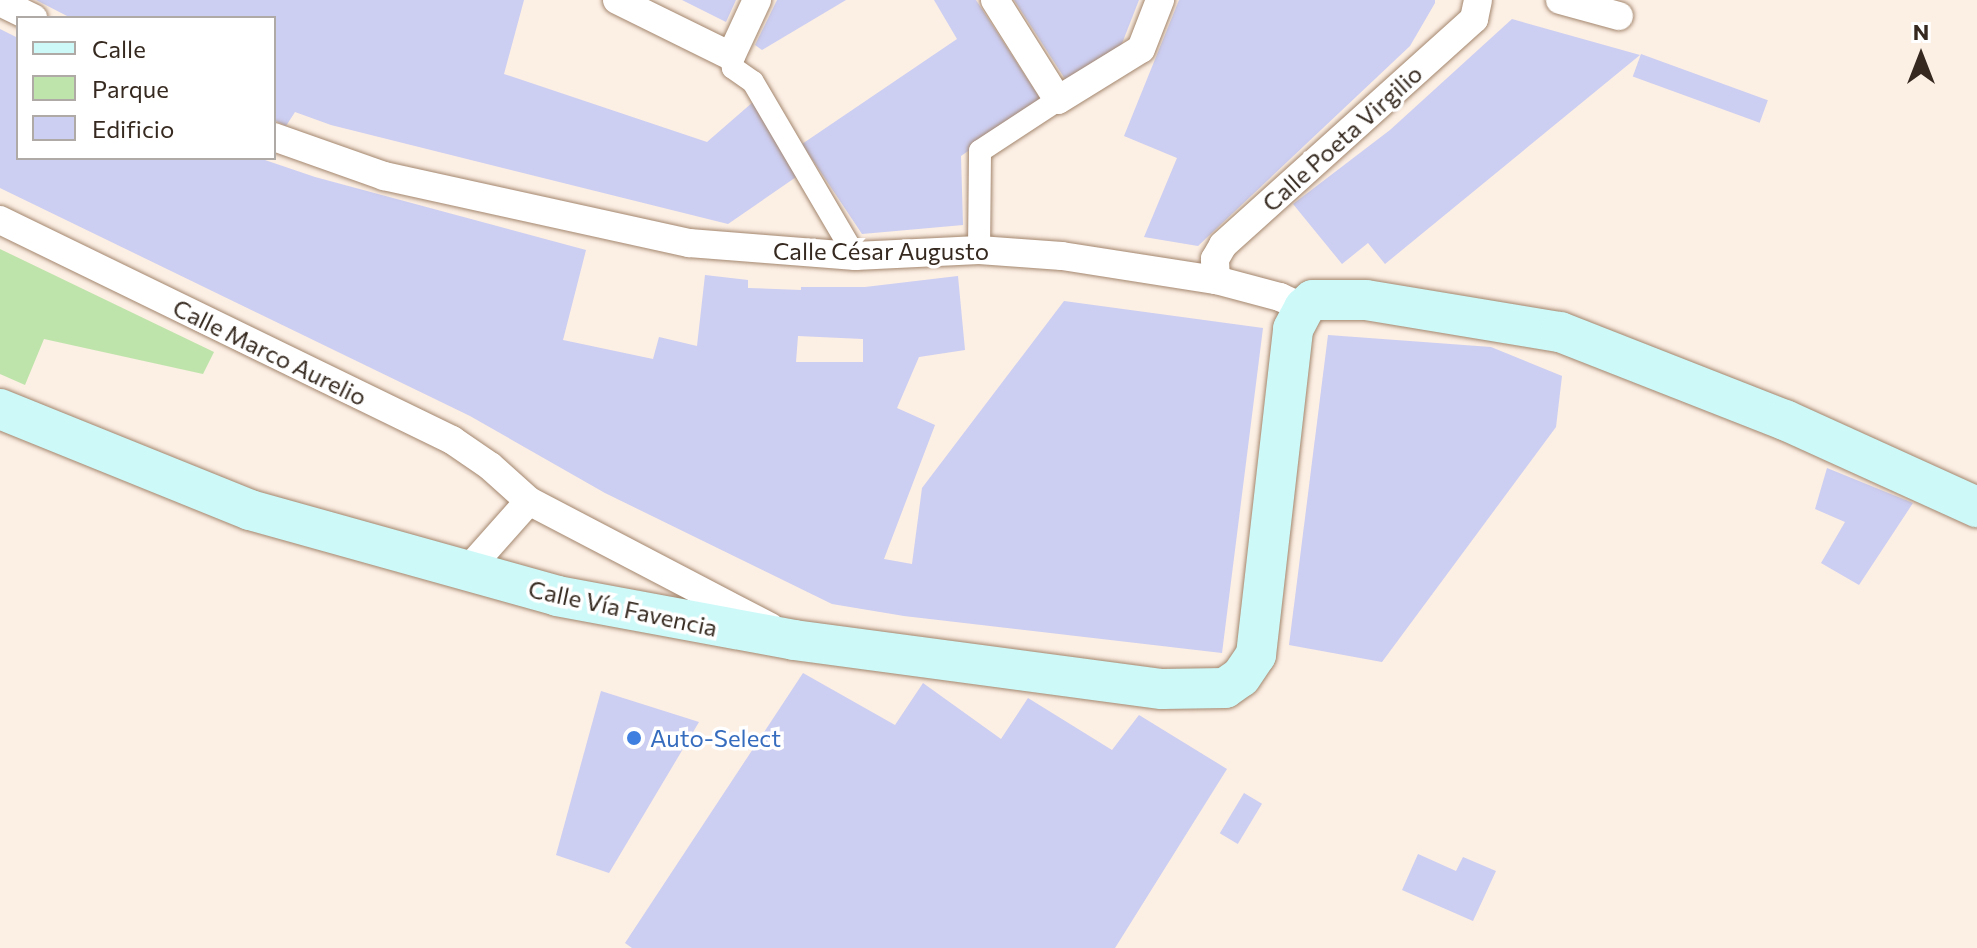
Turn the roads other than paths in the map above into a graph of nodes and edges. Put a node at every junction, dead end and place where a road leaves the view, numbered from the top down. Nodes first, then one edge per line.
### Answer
1 (617, 0) edge
2 (757, 0) edge
3 (995, 0) edge
4 (1160, 0) edge
5 (1478, 0) edge
6 (1560, 0) edge
7 (0, 2) edge
8 (29, 16) edge
9 (1619, 16) dead end
10 (731, 56) junction
11 (1058, 100) junction
12 (276, 138) edge
13 (0, 220) edge
14 (979, 250) junction
15 (855, 256) junction
16 (1216, 280) junction
17 (1304, 308) junction
18 (0, 409) edge
19 (529, 501) junction
20 (1977, 507) edge
21 (465, 573) junction
22 (794, 640) junction

1 - 10 street
2 - 10 street
3 - 11 street
4 - 11 street
5 - 16 street, Calle Poeta Virgilio
6 - 9 street
7 - 8 street
10 - 15 street
11 - 14 street
12 - 15 street, Calle César Augusto
13 - 19 street, Calle Marco Aurelio
14 - 15 street, Calle César Augusto
14 - 16 street, Calle César Augusto
16 - 17 street, Calle César Augusto
17 - 20 main road
17 - 22 main road, Calle Vía Favencia
18 - 21 main road, Calle Vía Favencia
19 - 21 street
19 - 22 street, Calle Marco Aurelio
21 - 22 main road, Calle Vía Favencia

